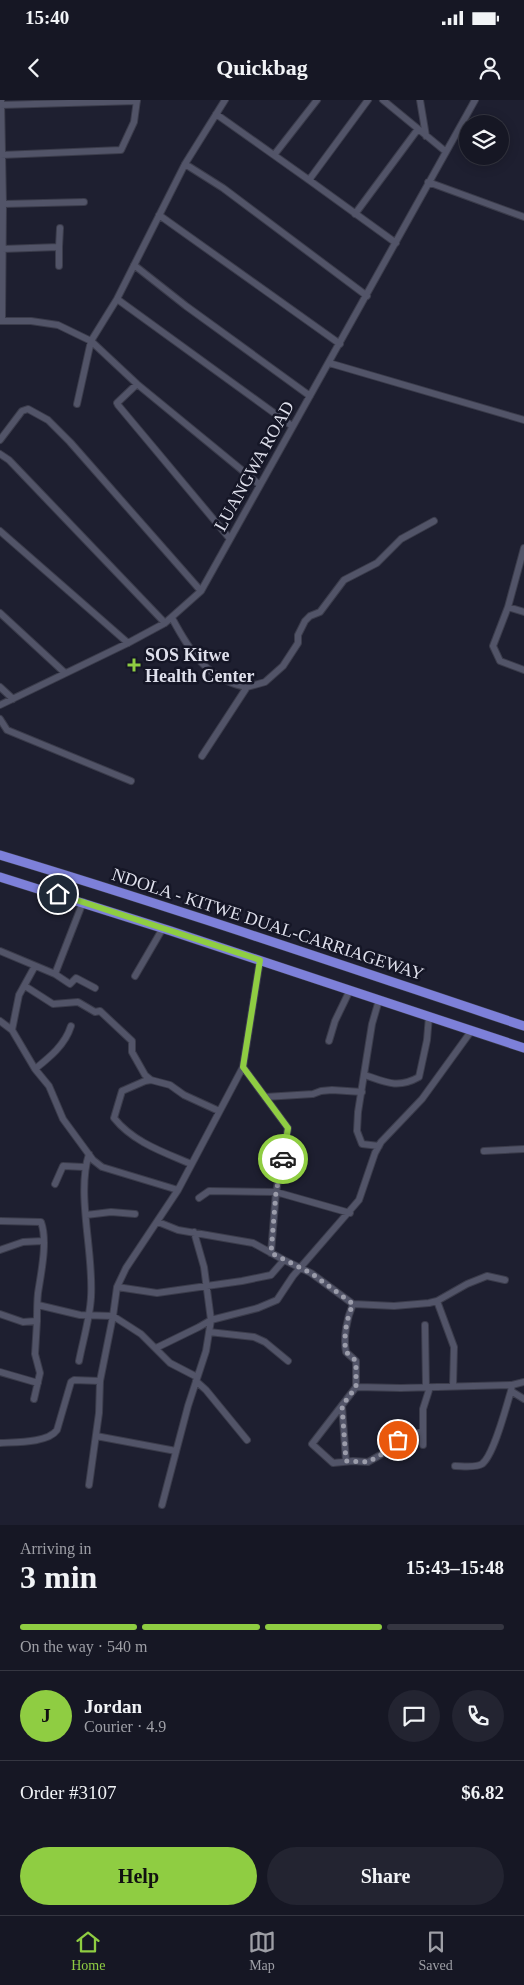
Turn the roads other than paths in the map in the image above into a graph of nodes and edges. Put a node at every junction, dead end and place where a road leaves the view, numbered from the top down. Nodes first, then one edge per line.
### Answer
1 (137, 100) edge
2 (226, 100) edge
3 (317, 100) edge
4 (368, 100) edge
5 (383, 100) edge
6 (420, 100) edge
7 (475, 100) edge
8 (1, 103) edge
9 (216, 114) junction
10 (0, 122) edge
11 (418, 129) junction
12 (426, 136) junction
13 (445, 151) junction
14 (1, 154) junction
15 (274, 155) junction
16 (185, 164) junction
17 (1, 174) edge
18 (309, 180) junction
19 (428, 182) junction
20 (84, 202) dead end
21 (3, 204) junction
22 (355, 214) junction
23 (159, 215) junction
24 (524, 217) edge
25 (1, 223) edge
26 (60, 228) dead end
27 (396, 244) junction
28 (60, 247) junction
29 (2, 249) junction
30 (134, 265) junction
31 (59, 266) dead end
32 (1, 270) edge
33 (367, 296) junction
34 (118, 299) junction
35 (1, 321) edge
36 (91, 341) junction
37 (340, 344) junction
38 (329, 363) junction
39 (137, 384) junction
40 (310, 396) junction
41 (77, 404) dead end
42 (524, 420) edge
43 (292, 426) junction
44 (0, 440) edge
45 (0, 454) edge
46 (260, 485) junction
47 (434, 521) dead end
48 (0, 531) edge
49 (230, 539) junction
50 (524, 548) edge
51 (201, 591) junction
52 (508, 607) junction
53 (524, 612) edge
54 (0, 613) edge
55 (172, 618) junction
56 (165, 623) junction
57 (128, 643) junction
58 (524, 670) edge
59 (65, 673) junction
60 (0, 687) edge
61 (247, 687) junction
62 (13, 699) junction
63 (0, 706) edge
64 (0, 719) edge
65 (202, 756) dead end
66 (131, 781) dead end
67 (0, 855) edge
68 (0, 877) edge
69 (83, 902) junction
70 (163, 928) junction
71 (0, 951) edge
72 (260, 960) junction
73 (36, 966) junction
74 (55, 974) junction
75 (134, 976) dead end
76 (25, 986) junction
77 (94, 988) dead end
78 (350, 990) junction
79 (379, 1000) junction
80 (429, 1016) junction
81 (0, 1021) edge
82 (72, 1026) dead end
83 (524, 1026) edge
84 (12, 1030) junction
85 (472, 1030) junction
86 (329, 1041) dead end
87 (524, 1048) edge
88 (243, 1067) junction
89 (35, 1070) junction
90 (365, 1075) junction
91 (152, 1080) junction
92 (362, 1092) junction
93 (265, 1097) junction
94 (219, 1111) junction
95 (379, 1146) junction
96 (524, 1149) edge
97 (484, 1151) dead end
98 (89, 1154) junction
99 (192, 1164) junction
100 (84, 1167) junction
101 (55, 1184) dead end
102 (178, 1190) junction
103 (276, 1192) junction
104 (199, 1198) dead end
105 (350, 1213) junction
106 (135, 1214) dead end
107 (86, 1215) junction
108 (0, 1221) edge
109 (158, 1222) junction
110 (194, 1232) junction
111 (42, 1241) junction
112 (0, 1250) edge
113 (271, 1253) junction
114 (284, 1260) junction
115 (301, 1267) junction
116 (505, 1280) dead end
117 (207, 1285) junction
118 (117, 1288) junction
119 (437, 1301) junction
120 (353, 1304) junction
121 (38, 1305) junction
122 (0, 1314) edge
123 (88, 1315) junction
124 (113, 1316) junction
125 (211, 1320) junction
126 (37, 1321) junction
127 (425, 1325) dead end
128 (209, 1332) junction
129 (156, 1348) junction
130 (78, 1361) dead end
131 (288, 1361) dead end
132 (0, 1372) edge
133 (197, 1379) junction
134 (100, 1381) junction
135 (524, 1382) edge
136 (38, 1383) junction
137 (453, 1386) junction
138 (356, 1387) junction
139 (428, 1387) junction
140 (511, 1388) junction
141 (34, 1399) dead end
142 (524, 1399) edge
143 (342, 1406) junction
144 (423, 1431) junction
145 (96, 1436) junction
146 (247, 1440) dead end
147 (0, 1443) edge
148 (423, 1445) dead end
149 (176, 1452) junction
150 (346, 1461) junction
151 (455, 1466) dead end
152 (89, 1485) dead end
153 (162, 1505) dead end

1 - 8 street
1 - 14 street
2 - 9 street
3 - 15 street
4 - 18 street
5 - 11 street
6 - 12 street
7 - 13 street, LUANGWA ROAD
8 - 10 street
9 - 15 street
9 - 16 street
10 - 14 street
11 - 12 street
11 - 22 street
12 - 13 street
13 - 19 street, LUANGWA ROAD
14 - 17 street
15 - 18 street
16 - 23 street
16 - 33 street
17 - 21 street
18 - 22 street
19 - 24 street
19 - 27 street, LUANGWA ROAD
20 - 21 street
21 - 25 street
22 - 27 street
23 - 30 street
23 - 37 street
25 - 29 street
26 - 28 street
27 - 33 street, LUANGWA ROAD
28 - 29 street
28 - 31 street
29 - 32 street
30 - 34 street
30 - 40 street
32 - 35 street
33 - 37 street, LUANGWA ROAD
34 - 36 street
34 - 43 street
35 - 36 street
36 - 39 street
36 - 41 street
37 - 38 street, LUANGWA ROAD
38 - 40 street, LUANGWA ROAD
38 - 42 street
39 - 46 street
39 - 49 street
40 - 43 street, LUANGWA ROAD
43 - 46 street, LUANGWA ROAD
44 - 51 street
45 - 56 street
46 - 49 street, LUANGWA ROAD
47 - 61 street
48 - 57 street
49 - 51 street, LUANGWA ROAD
50 - 52 street
51 - 55 street, LUANGWA ROAD
52 - 53 street
52 - 58 street
54 - 59 street
55 - 56 street, LUANGWA ROAD
55 - 61 street
56 - 57 street, LUANGWA ROAD
57 - 59 street, LUANGWA ROAD
59 - 62 street, LUANGWA ROAD
60 - 62 street
61 - 65 street
62 - 63 street, LUANGWA ROAD
64 - 66 street
67 - 83 highway, NDOLA - KITWE DUAL-CARRIAGEWAY
68 - 69 highway, NDOLA - KITWE DUAL-CARRIAGEWAY
69 - 70 highway, NDOLA - KITWE DUAL-CARRIAGEWAY
69 - 74 street
70 - 72 highway, NDOLA - KITWE DUAL-CARRIAGEWAY
70 - 75 street
71 - 73 street
72 - 78 highway, NDOLA - KITWE DUAL-CARRIAGEWAY
72 - 88 street
73 - 74 street
73 - 76 street
74 - 77 street
76 - 84 street
76 - 91 street
78 - 79 highway, NDOLA - KITWE DUAL-CARRIAGEWAY
78 - 86 street
79 - 80 highway, NDOLA - KITWE DUAL-CARRIAGEWAY
79 - 90 street
80 - 85 highway, NDOLA - KITWE DUAL-CARRIAGEWAY
80 - 90 street
81 - 84 street
82 - 89 street
84 - 89 street
85 - 87 highway, NDOLA - KITWE DUAL-CARRIAGEWAY
85 - 95 street
88 - 93 street
88 - 94 street
89 - 98 street
90 - 92 street
91 - 94 street
91 - 99 street
92 - 93 street
92 - 95 street
93 - 103 street
94 - 99 street
95 - 105 street
96 - 97 street
98 - 100 street
98 - 102 street
99 - 102 street
100 - 101 street
100 - 107 street
102 - 109 street
103 - 104 street
103 - 105 street
103 - 113 street
105 - 115 street
106 - 107 street
107 - 123 street
108 - 111 street
109 - 110 street
109 - 118 street
110 - 113 street
110 - 117 street
111 - 112 street
111 - 121 street
113 - 114 street
114 - 115 street
114 - 117 street
115 - 120 street
115 - 125 street
116 - 119 street
117 - 118 street
117 - 125 street
118 - 124 street
119 - 120 street
119 - 137 street
120 - 138 street
121 - 123 street
121 - 126 street
122 - 126 street
123 - 124 street
123 - 130 street
124 - 129 street
124 - 134 street
125 - 128 street
125 - 129 street
126 - 136 street
127 - 139 street
128 - 131 street
128 - 133 street
129 - 133 street
132 - 136 street
133 - 146 street
133 - 149 street
134 - 145 street
134 - 147 street
135 - 140 street
136 - 141 street
137 - 139 street
137 - 140 street
138 - 139 street
138 - 143 street
139 - 144 street
140 - 142 street
140 - 151 street
143 - 150 street
143 - 150 street
144 - 148 street
144 - 150 street
145 - 149 street
145 - 152 street
149 - 153 street

